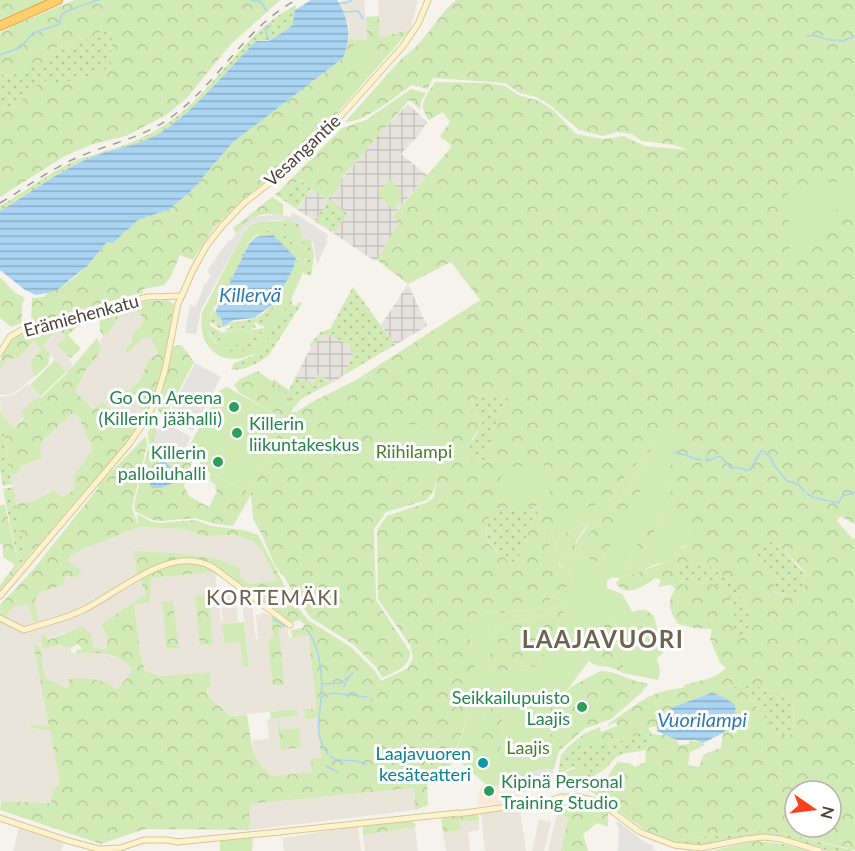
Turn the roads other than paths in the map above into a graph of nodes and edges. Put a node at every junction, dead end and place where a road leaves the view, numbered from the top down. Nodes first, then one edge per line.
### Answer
1 (58, 0) edge
2 (428, 0) edge
3 (0, 26) edge
4 (181, 299) junction
5 (0, 353) edge
6 (0, 596) edge
7 (0, 618) edge
8 (290, 625) dead end
9 (0, 818) edge
10 (820, 851) edge

1 - 3 highway
2 - 4 street, Vesangantie
4 - 5 street, Erämiehenkatu
4 - 6 street, Vesangantie
7 - 8 street
9 - 10 street

